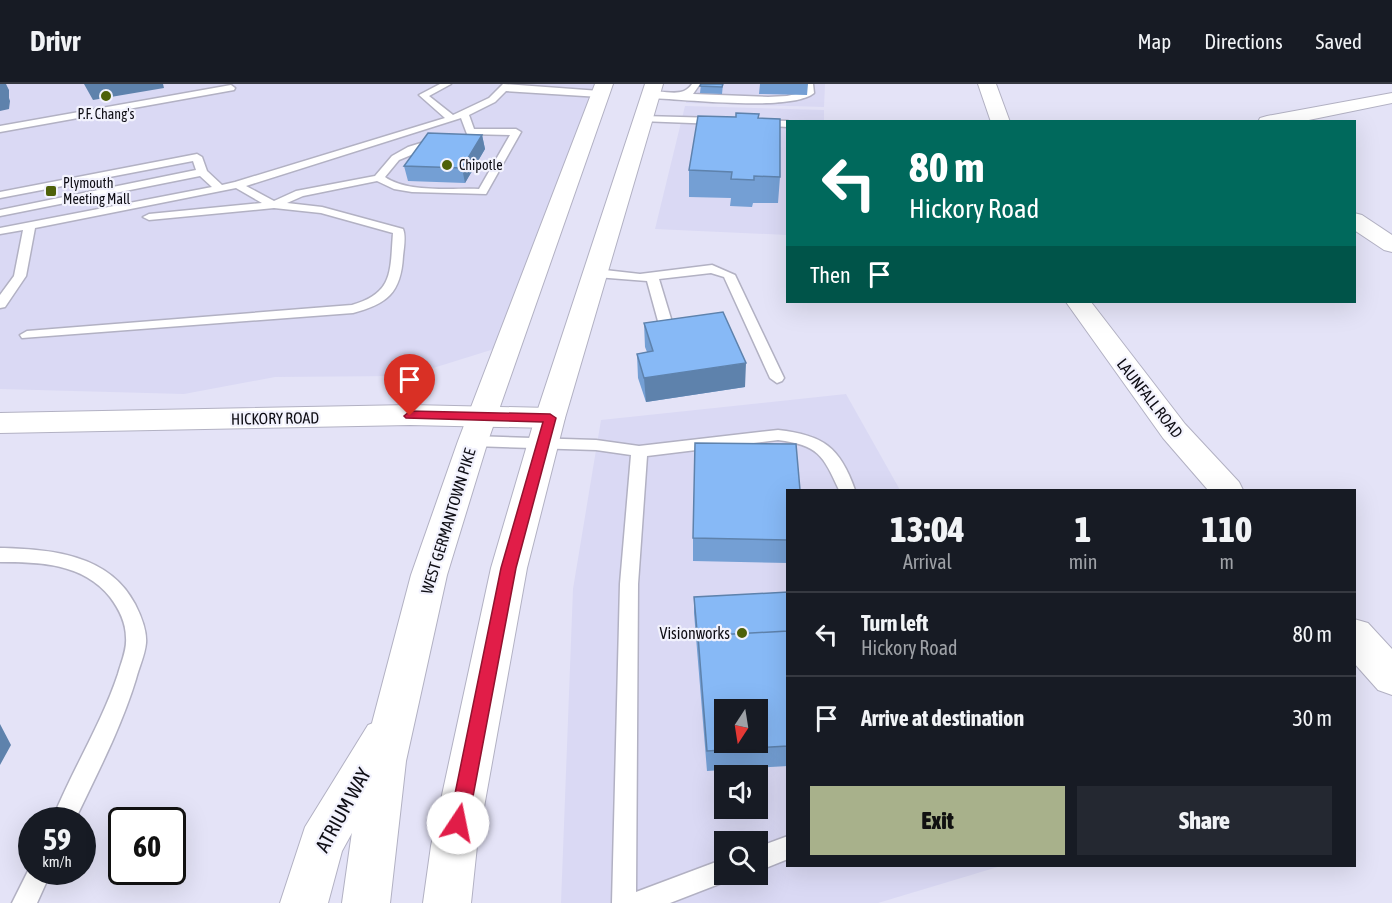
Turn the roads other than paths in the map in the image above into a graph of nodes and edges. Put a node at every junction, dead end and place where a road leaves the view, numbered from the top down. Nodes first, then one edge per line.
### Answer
1 (447, 84) edge
2 (696, 84) edge
3 (809, 84) edge
4 (987, 84) edge
5 (506, 86) edge
6 (231, 88) dead end
7 (602, 89) edge
8 (652, 90) edge
9 (679, 96) junction
10 (1392, 98) edge
11 (464, 114) junction
12 (452, 119) junction
13 (643, 119) junction
14 (1000, 120) edge
15 (1277, 120) edge
16 (732, 122) edge
17 (743, 122) edge
18 (786, 124) edge
19 (0, 129) edge
20 (445, 138) edge
21 (202, 172) junction
22 (379, 178) junction
23 (237, 185) junction
24 (220, 188) junction
25 (0, 195) edge
26 (274, 205) junction
27 (0, 213) edge
28 (149, 217) dead end
29 (1356, 221) edge
30 (30, 225) junction
31 (0, 231) edge
32 (1392, 244) edge
33 (596, 273) junction
34 (652, 277) junction
35 (1079, 303) edge
36 (0, 304) edge
37 (668, 332) edge
38 (27, 334) dead end
39 (777, 378) dead end
40 (0, 423) edge
41 (477, 429) junction
42 (547, 431) junction
43 (639, 451) junction
44 (847, 489) edge
45 (1226, 489) edge
46 (0, 555) edge
47 (1356, 637) edge
48 (1392, 677) edge
49 (393, 723) junction
50 (69, 807) edge
51 (786, 849) edge
52 (768, 855) edge
53 (714, 875) edge
54 (33, 885) edge
55 (24, 903) edge
56 (304, 903) edge
57 (366, 903) edge
58 (447, 903) edge
59 (624, 903) edge
60 (638, 903) edge

1 - 12 lane
2 - 9 lane
3 - 9 lane
4 - 14 main road
5 - 7 lane
5 - 11 lane
6 - 19 lane
7 - 41 main road, WEST GERMANTOWN PIKE
8 - 9 lane
8 - 13 main road
10 - 15 main road
11 - 12 lane
11 - 22 lane
12 - 23 lane
13 - 16 lane
13 - 33 main road
17 - 18 lane
20 - 22 lane
21 - 24 lane
21 - 25 lane
21 - 27 lane
22 - 26 lane
23 - 24 lane
23 - 26 lane
24 - 30 lane
26 - 28 lane
26 - 38 lane
29 - 32 main road
30 - 31 lane
30 - 36 lane
33 - 34 lane
33 - 42 main road
34 - 37 lane
34 - 39 lane
35 - 45 main road, LAUNFALL ROAD
40 - 41 main road, HICKORY ROAD
41 - 42 main road, HICKORY ROAD
41 - 49 main road, WEST GERMANTOWN PIKE
42 - 43 lane
42 - 58 main road
43 - 44 lane
43 - 59 lane
46 - 50 lane
47 - 48 main road
49 - 56 main road, ATRIUM WAY
49 - 57 main road, WEST GERMANTOWN PIKE
51 - 52 lane
53 - 60 lane
54 - 55 lane

